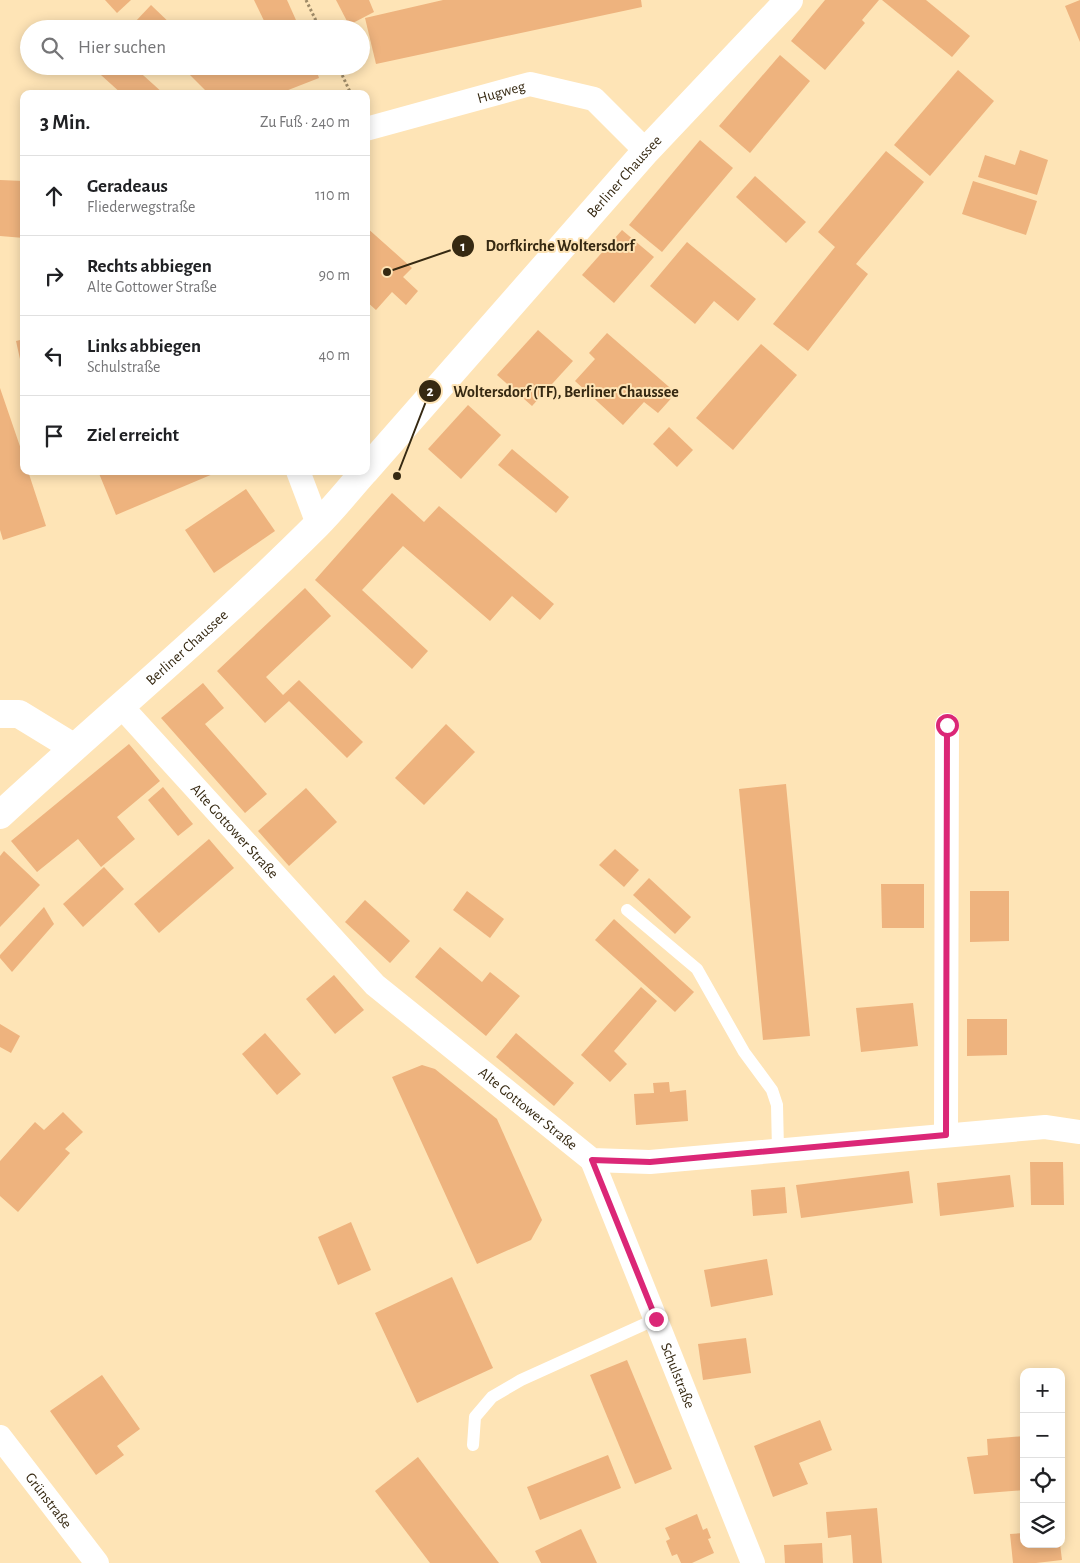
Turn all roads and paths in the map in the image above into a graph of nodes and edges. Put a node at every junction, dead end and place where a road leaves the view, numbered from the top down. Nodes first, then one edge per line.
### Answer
1 (306, 0) edge
2 (789, 0) edge
3 (316, 20) edge
4 (342, 75) edge
5 (349, 90) edge
6 (370, 128) edge
7 (646, 151) junction
8 (370, 465) edge
9 (300, 475) edge
10 (362, 475) edge
11 (318, 524) junction
12 (121, 706) junction
13 (0, 714) edge
14 (947, 725) dead end
15 (73, 747) junction
16 (0, 815) edge
17 (627, 910) dead end
18 (1080, 1132) edge
19 (946, 1135) junction
20 (778, 1150) junction
21 (592, 1160) junction
22 (656, 1319) junction
23 (0, 1437) edge
24 (473, 1445) dead end
25 (97, 1563) edge
26 (753, 1563) edge

1 - 3 path
2 - 7 street, Berliner Chaussee
4 - 5 path
6 - 7 street, Hugweg
7 - 8 street, Berliner Chaussee
9 - 11 street
10 - 11 street, Berliner Chaussee
11 - 12 street, Berliner Chaussee
12 - 15 street, Berliner Chaussee
12 - 21 street, Alte Gottower Straße
13 - 15 street
14 - 19 street
15 - 16 street, Berliner Chaussee
17 - 20 lane
18 - 19 street
19 - 20 street
20 - 21 street
21 - 22 street, Schulstraße
22 - 24 lane
22 - 26 street, Schulstraße
23 - 25 street, Grünstraße

